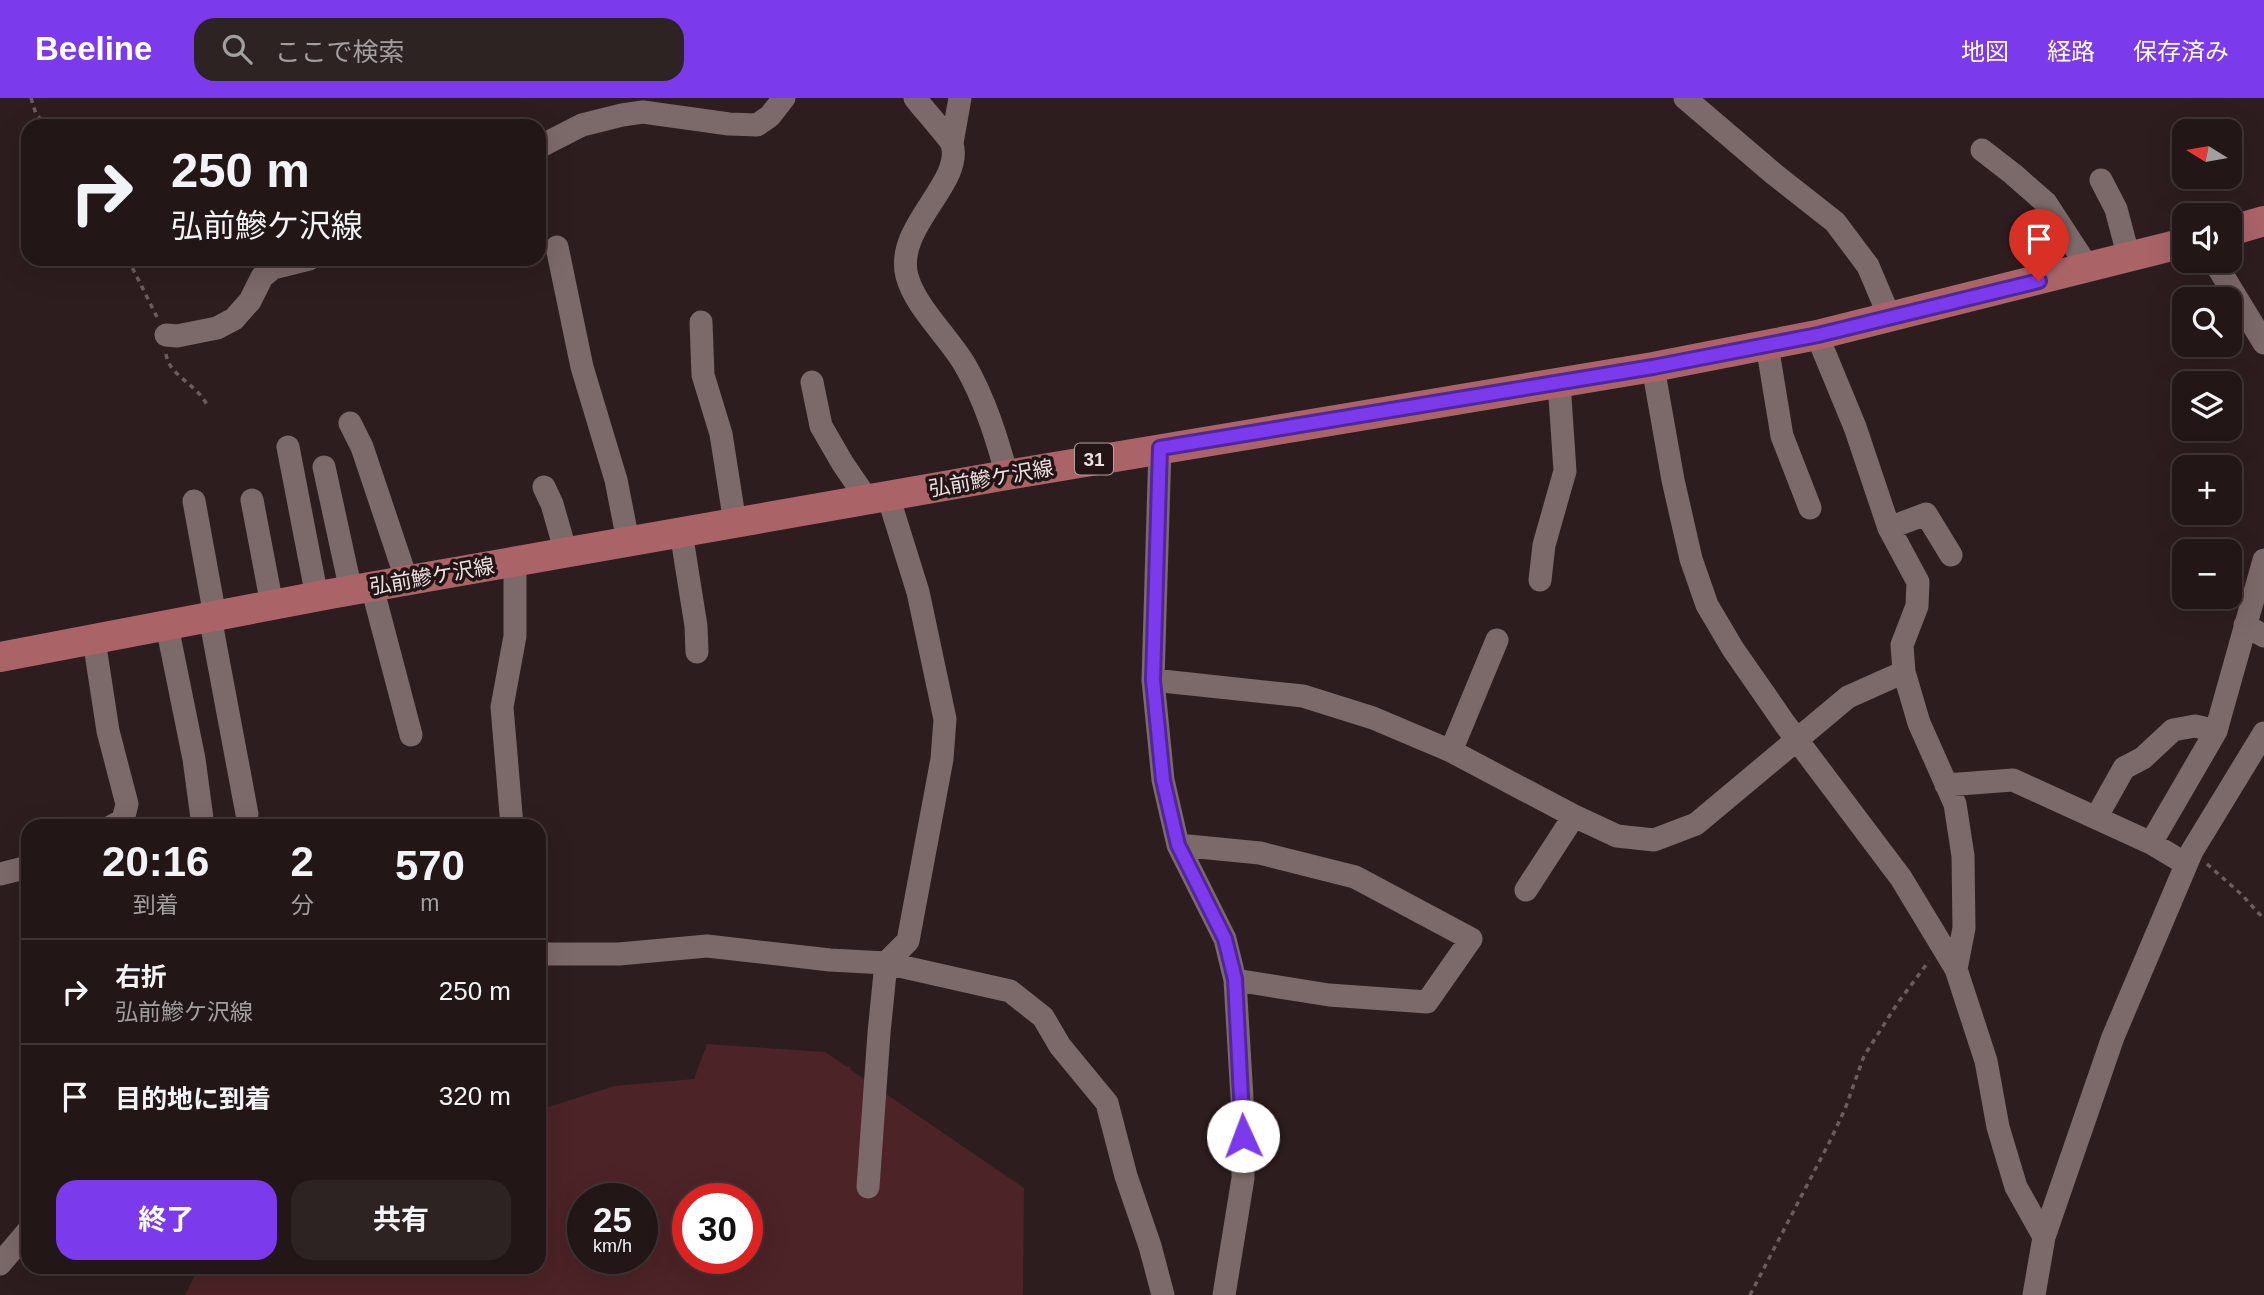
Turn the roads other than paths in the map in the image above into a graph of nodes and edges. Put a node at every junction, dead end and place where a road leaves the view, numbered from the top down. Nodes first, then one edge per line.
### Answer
1 (784, 98) edge
2 (915, 98) edge
3 (960, 98) edge
4 (1685, 98) edge
5 (951, 142) junction
6 (546, 143) edge
7 (1982, 150) dead end
8 (2101, 180) dead end
9 (2264, 221) edge
10 (2242, 227) edge
11 (2172, 246) edge
12 (557, 247) dead end
13 (2129, 258) junction
14 (281, 266) edge
15 (2089, 269) junction
16 (2221, 273) edge
17 (1890, 318) junction
18 (701, 322) dead end
19 (166, 335) dead end
20 (1818, 335) junction
21 (2264, 343) edge
22 (1767, 345) junction
23 (1653, 367) junction
24 (812, 382) dead end
25 (1559, 383) junction
26 (350, 423) dead end
27 (288, 447) dead end
28 (1160, 448) junction
29 (324, 467) dead end
30 (1007, 474) junction
31 (544, 487) dead end
32 (878, 497) junction
33 (252, 500) dead end
34 (194, 501) dead end
35 (1810, 508) dead end
36 (735, 523) junction
37 (1889, 528) junction
38 (681, 532) junction
39 (628, 541) junction
40 (566, 553) junction
41 (1951, 555) dead end
42 (2264, 559) edge
43 (515, 562) junction
44 (1541, 580) dead end
45 (407, 581) junction
46 (361, 589) junction
47 (317, 597) junction
48 (272, 605) junction
49 (213, 616) junction
50 (167, 626) junction
51 (2255, 631) edge
52 (94, 640) junction
53 (1497, 640) dead end
54 (696, 652) dead end
55 (0, 657) edge
56 (1904, 672) junction
57 (1153, 680) junction
58 (2216, 731) junction
59 (2264, 733) edge
60 (411, 735) dead end
61 (1797, 740) junction
62 (1451, 751) junction
63 (1946, 785) junction
64 (247, 814) dead end
65 (1574, 816) junction
66 (2096, 818) junction
67 (123, 819) edge
68 (202, 819) edge
69 (511, 819) edge
70 (2151, 843) junction
71 (1178, 845) junction
72 (2189, 858) junction
73 (21, 869) edge
74 (0, 874) edge
75 (1526, 891) dead end
76 (546, 954) edge
77 (886, 963) junction
78 (1956, 970) junction
79 (1235, 979) junction
80 (868, 1187) dead end
81 (2044, 1237) junction
82 (21, 1239) edge
83 (0, 1264) edge
84 (1163, 1295) edge
85 (1224, 1295) edge
86 (2034, 1295) edge

1 - 6 street
2 - 5 street
3 - 5 street
4 - 17 street
5 - 30 street
7 - 15 street
8 - 13 street
9 - 10 main road
11 - 13 main road, 弘前鰺ケ沢線 / 31
12 - 39 street
13 - 15 main road, 弘前鰺ケ沢線 / 31
14 - 19 street
15 - 17 main road, 弘前鰺ケ沢線 / 31
16 - 21 street
17 - 20 main road, 弘前鰺ケ沢線 / 31
18 - 36 street
20 - 22 main road, 弘前鰺ケ沢線 / 31
20 - 37 street
22 - 23 main road, 弘前鰺ケ沢線 / 31
22 - 35 street
23 - 25 main road, 弘前鰺ケ沢線 / 31
23 - 61 street
24 - 32 street
25 - 28 main road, 弘前鰺ケ沢線 / 31
25 - 44 street
26 - 45 street
27 - 47 street
28 - 30 main road, 弘前鰺ケ沢線 / 31
28 - 57 street
29 - 46 street
30 - 32 main road, 弘前鰺ケ沢線 / 31
31 - 40 street
32 - 36 main road, 弘前鰺ケ沢線 / 31
32 - 77 street
33 - 48 street
34 - 49 street
36 - 38 main road, 弘前鰺ケ沢線 / 31
37 - 41 street
37 - 56 street
38 - 39 main road, 弘前鰺ケ沢線 / 31
38 - 54 street
39 - 40 main road, 弘前鰺ケ沢線 / 31
40 - 43 main road, 弘前鰺ケ沢線 / 31
42 - 51 street
43 - 45 main road, 弘前鰺ケ沢線 / 31
43 - 69 street
45 - 46 main road, 弘前鰺ケ沢線 / 31
46 - 47 main road, 弘前鰺ケ沢線 / 31
46 - 60 street
47 - 48 main road, 弘前鰺ケ沢線 / 31
48 - 49 main road, 弘前鰺ケ沢線 / 31
49 - 50 main road, 弘前鰺ケ沢線 / 31
49 - 64 street
50 - 52 main road, 弘前鰺ケ沢線 / 31
50 - 68 street
51 - 58 street
52 - 55 main road, 弘前鰺ケ沢線 / 31
52 - 67 street
53 - 62 street
56 - 61 street
56 - 63 street
57 - 62 street
57 - 71 street
58 - 66 street
58 - 70 street
59 - 72 street
61 - 65 street
61 - 78 street
62 - 65 street
63 - 66 street
63 - 78 street
65 - 75 street
66 - 70 street
70 - 72 street
71 - 79 street
71 - 79 street
72 - 81 street
73 - 74 street
76 - 77 street
77 - 80 street
77 - 84 street
78 - 81 street
79 - 85 street
81 - 86 street
82 - 83 street

